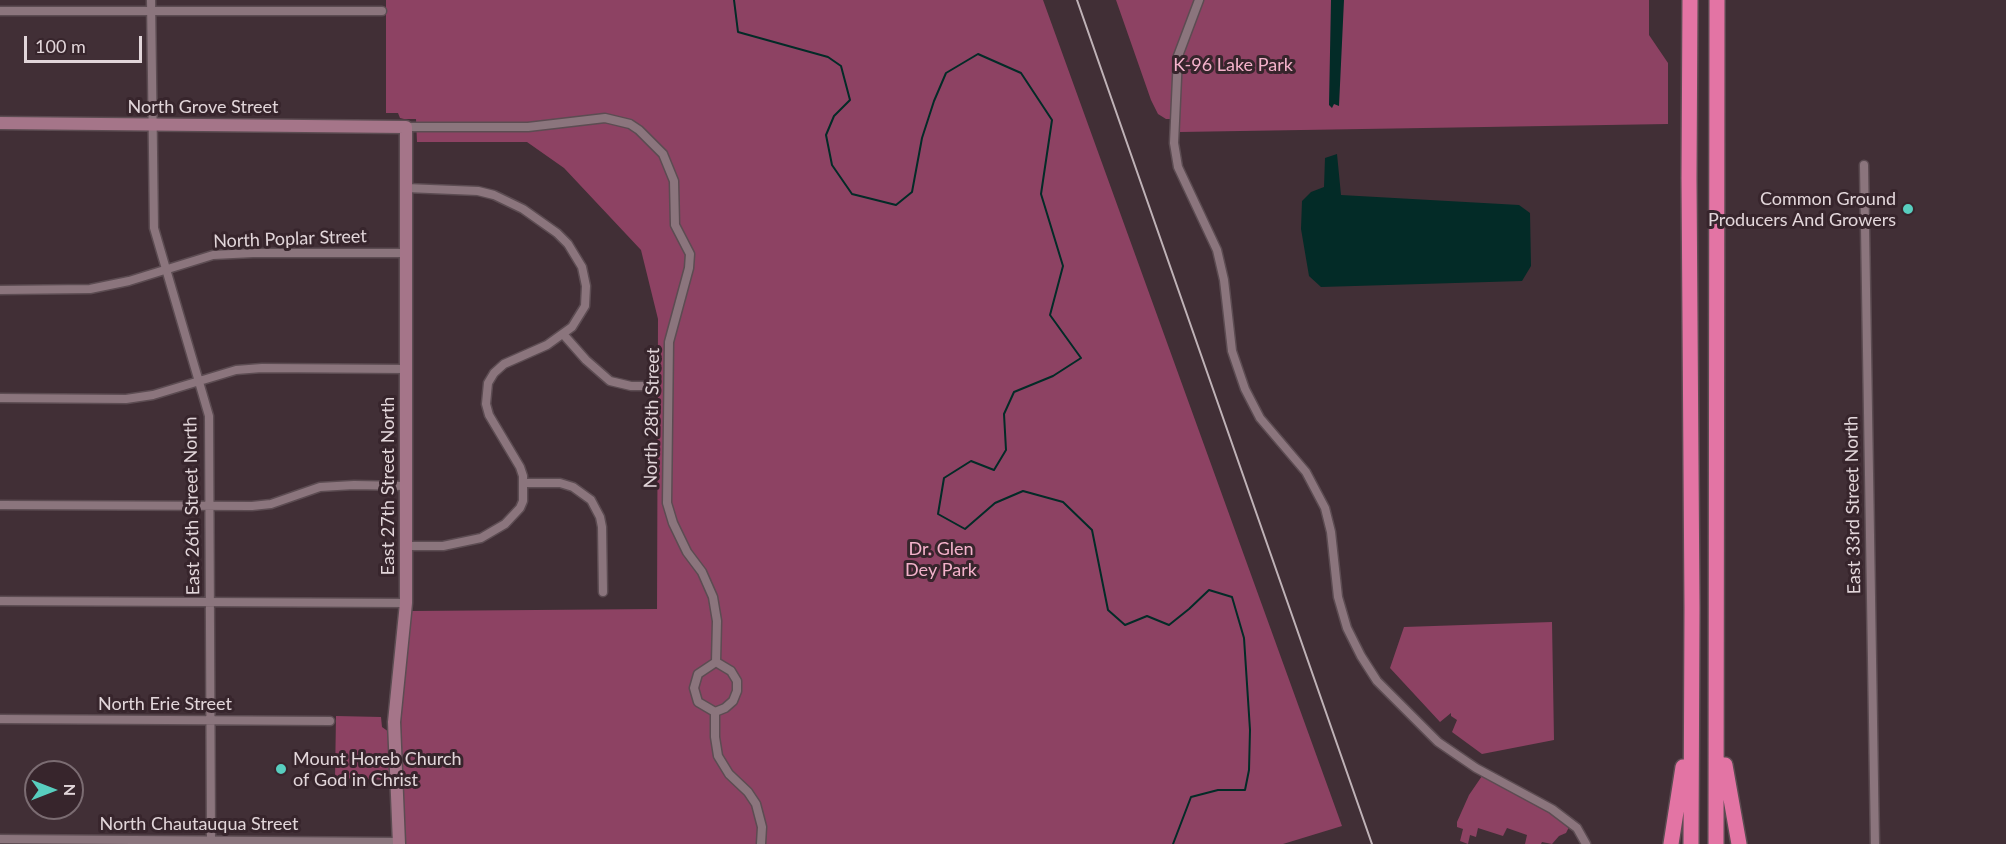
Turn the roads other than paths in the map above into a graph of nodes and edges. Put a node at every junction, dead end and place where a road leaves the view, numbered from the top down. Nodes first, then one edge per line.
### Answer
1 (151, 0) edge
2 (1199, 0) edge
3 (1682, 0) edge
4 (1690, 0) edge
5 (1717, 0) edge
6 (0, 11) edge
7 (382, 11) dead end
8 (152, 12) junction
9 (1690, 74) junction
10 (0, 123) edge
11 (154, 124) junction
12 (406, 127) junction
13 (1864, 165) dead end
14 (406, 188) junction
15 (406, 253) junction
16 (165, 269) junction
17 (0, 290) edge
18 (564, 334) junction
19 (406, 369) junction
20 (199, 381) junction
21 (644, 386) dead end
22 (0, 398) edge
23 (524, 483) junction
24 (406, 486) junction
25 (0, 505) edge
26 (210, 506) junction
27 (406, 546) junction
28 (603, 592) dead end
29 (0, 601) edge
30 (211, 602) junction
31 (406, 603) junction
32 (1692, 608) junction
33 (716, 662) junction
34 (1717, 687) junction
35 (715, 712) junction
36 (0, 719) edge
37 (211, 721) junction
38 (330, 721) dead end
39 (0, 839) edge
40 (211, 840) junction
41 (399, 843) edge
42 (761, 844) edge
43 (1586, 844) edge
44 (1671, 844) edge
45 (1691, 844) edge
46 (1716, 844) edge
47 (1739, 844) edge
48 (1875, 844) edge

1 - 8 street, East 26th Street North
2 - 43 street
3 - 9 highway
4 - 9 highway
5 - 34 highway
6 - 8 street
7 - 8 street
8 - 11 street, East 26th Street North
9 - 32 highway
10 - 11 street, North Grove Street
11 - 12 street, North Grove Street
11 - 16 street, East 26th Street North
12 - 14 street, East 27th Street North
12 - 33 street, North 28th Street
13 - 48 street, East 33rd Street North
14 - 15 street, East 27th Street North
14 - 18 street
15 - 16 street, North Poplar Street
15 - 19 street, East 27th Street North
16 - 17 street, North Poplar Street
16 - 20 street, East 26th Street North
18 - 21 street
18 - 23 street
19 - 20 street
19 - 24 street, East 27th Street North
20 - 22 street
20 - 26 street, East 26th Street North
23 - 27 street
23 - 28 street
24 - 26 street
24 - 27 street, East 27th Street North
25 - 26 street
26 - 30 street, East 26th Street North
27 - 31 street, East 27th Street North
29 - 30 street
30 - 31 street
30 - 37 street, East 26th Street North
31 - 41 street, East 27th Street North
32 - 44 highway
32 - 45 highway
33 - 35 street
33 - 35 street
34 - 46 highway
34 - 47 highway
35 - 42 street
36 - 37 street, North Erie Street
37 - 38 street, North Erie Street
37 - 40 street, East 26th Street North
39 - 40 street, North Chautauqua Street
40 - 41 street, North Chautauqua Street

